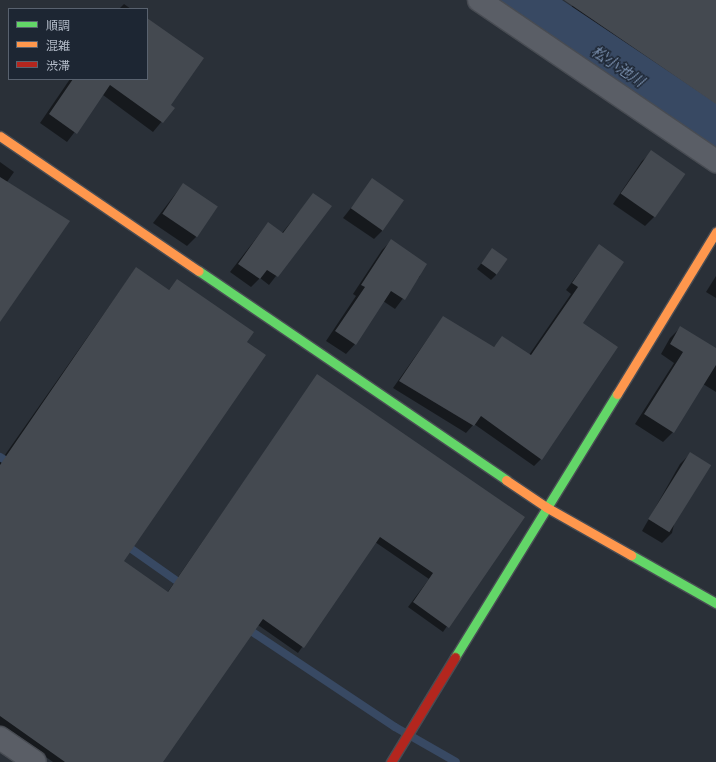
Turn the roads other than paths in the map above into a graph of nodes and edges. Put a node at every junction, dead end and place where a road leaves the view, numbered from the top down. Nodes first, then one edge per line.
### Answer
1 (479, 0) edge
2 (0, 136) edge
3 (716, 161) edge
4 (716, 232) edge
5 (546, 507) junction
6 (716, 603) edge
7 (0, 738) edge
8 (35, 762) edge
9 (391, 762) edge

1 - 3 street
2 - 5 street
4 - 5 street
5 - 6 street
5 - 9 street
7 - 8 street

